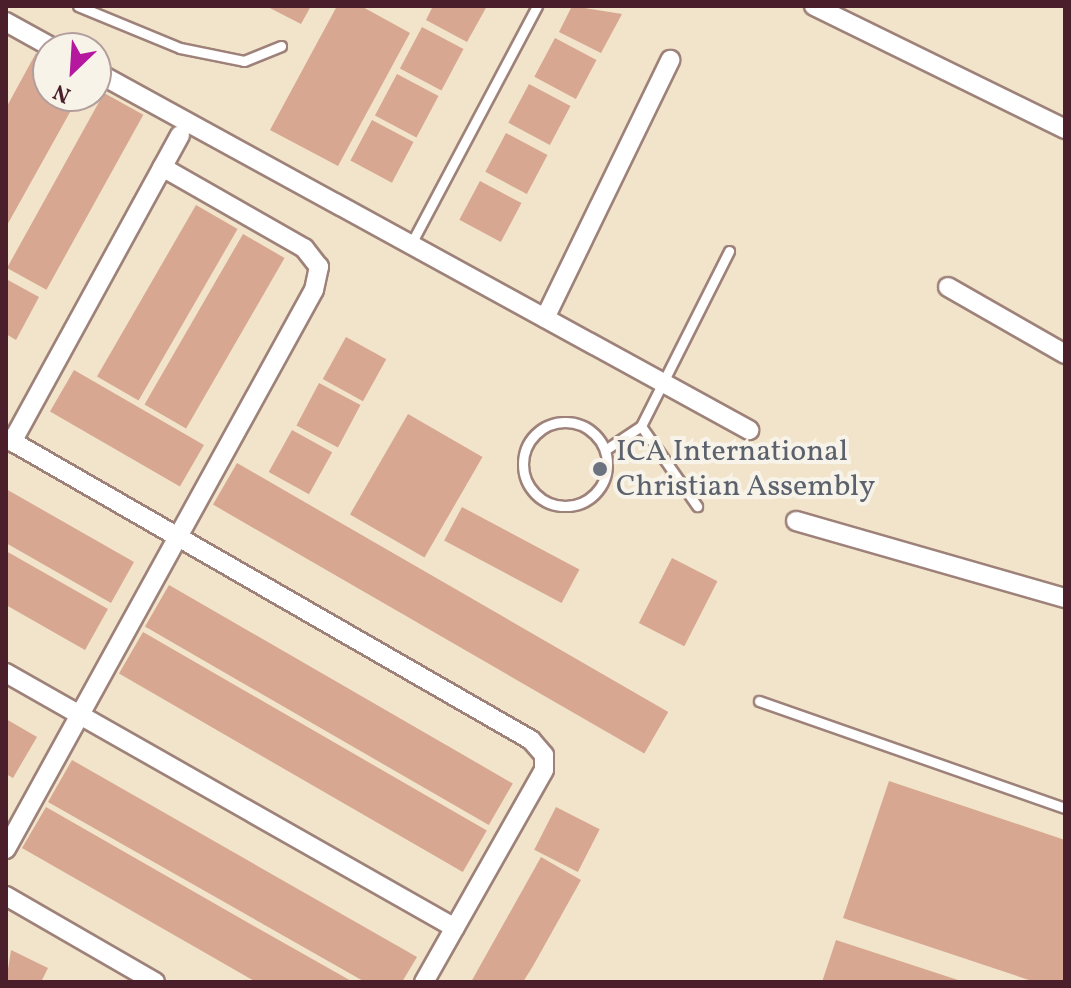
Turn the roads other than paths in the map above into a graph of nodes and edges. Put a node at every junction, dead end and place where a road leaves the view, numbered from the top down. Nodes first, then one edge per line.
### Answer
1 (78, 6) edge
2 (537, 6) edge
3 (814, 6) edge
4 (6, 22) edge
5 (32, 36) edge
6 (281, 46) dead end
7 (670, 60) dead end
8 (112, 82) edge
9 (184, 128) junction
10 (1065, 129) edge
11 (162, 167) junction
12 (411, 244) junction
13 (729, 251) dead end
14 (948, 287) dead end
15 (545, 318) junction
16 (1065, 354) edge
17 (666, 384) junction
18 (641, 426) junction
19 (749, 430) dead end
20 (9, 440) edge
21 (605, 450) junction
22 (697, 506) dead end
23 (796, 521) dead end
24 (178, 537) junction
25 (1065, 598) edge
26 (6, 673) edge
27 (759, 701) dead end
28 (80, 714) junction
29 (1065, 808) edge
30 (6, 849) edge
31 (6, 896) edge
32 (455, 928) junction
33 (155, 982) edge
34 (424, 982) edge

1 - 6 lane
2 - 12 lane
3 - 10 street
4 - 5 street
7 - 15 street
8 - 9 street
9 - 11 street
9 - 12 street
11 - 20 street
11 - 24 street
12 - 15 street
13 - 17 lane
14 - 16 street
15 - 17 street
17 - 18 lane
17 - 19 street
18 - 21 lane
18 - 22 lane
20 - 24 street
21 - 21 lane
23 - 25 street
24 - 28 street
24 - 32 street
26 - 28 street
27 - 29 lane
28 - 30 street
28 - 32 street
31 - 33 street
32 - 34 street

